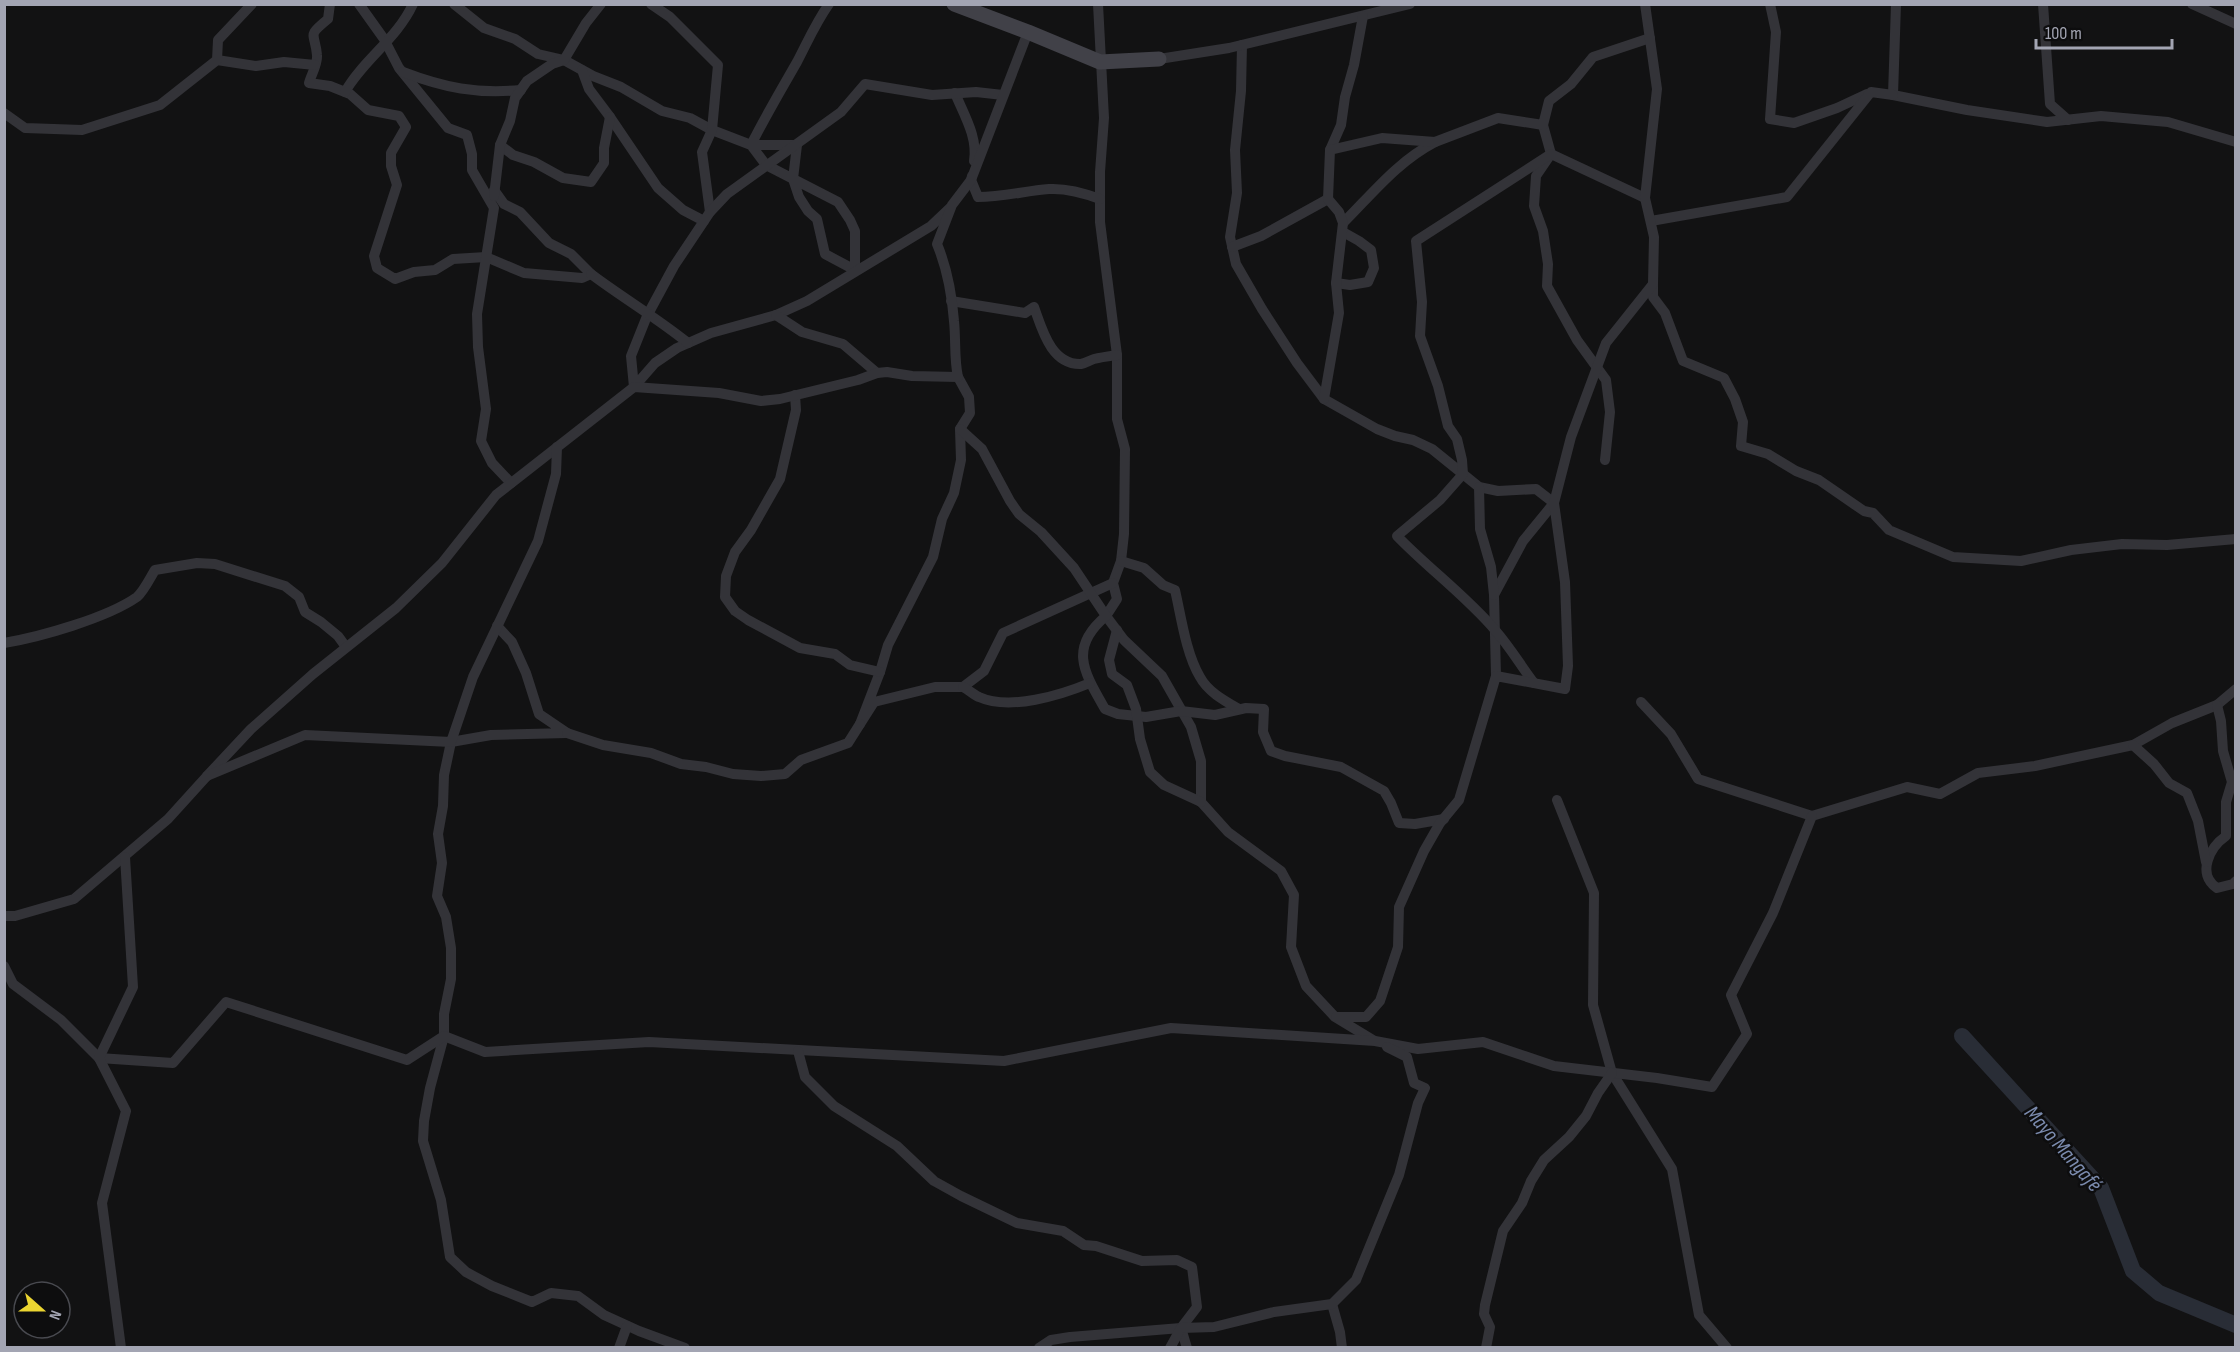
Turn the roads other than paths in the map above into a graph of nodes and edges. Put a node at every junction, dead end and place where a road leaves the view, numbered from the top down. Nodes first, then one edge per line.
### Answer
1 (252, 4) edge
2 (330, 4) edge
3 (359, 4) edge
4 (412, 4) edge
5 (454, 4) edge
6 (601, 4) edge
7 (651, 4) edge
8 (829, 4) edge
9 (954, 4) edge
10 (1098, 4) edge
11 (1410, 4) edge
12 (1645, 4) edge
13 (1770, 4) edge
14 (1896, 4) edge
15 (2043, 4) edge
16 (2193, 4) edge
17 (1363, 16) junction
18 (2235, 24) edge
19 (1028, 32) junction
20 (1650, 38) junction
21 (387, 44) junction
22 (1242, 45) junction
23 (1159, 59) joint
24 (217, 60) junction
25 (564, 60) junction
26 (1100, 62) junction
27 (315, 65) junction
28 (582, 70) junction
29 (403, 72) junction
30 (521, 90) junction
31 (345, 92) junction
32 (1871, 92) junction
33 (955, 93) junction
34 (1003, 95) junction
35 (1893, 95) junction
36 (4, 113) edge
37 (610, 117) junction
38 (2068, 120) junction
39 (1543, 125) junction
40 (712, 130) junction
41 (1435, 142) junction
42 (2235, 142) edge
43 (500, 145) junction
44 (751, 145) junction
45 (797, 145) junction
46 (1330, 150) junction
47 (1551, 154) junction
48 (766, 165) junction
49 (793, 179) junction
50 (971, 180) junction
51 (494, 190) junction
52 (1645, 198) junction
53 (1100, 199) junction
54 (1328, 199) junction
55 (952, 205) junction
56 (494, 208) junction
57 (707, 216) junction
58 (1651, 221) junction
59 (1343, 227) junction
60 (1232, 247) junction
61 (486, 257) junction
62 (855, 270) junction
63 (591, 274) junction
64 (1336, 283) junction
65 (1653, 284) junction
66 (951, 301) junction
67 (649, 313) junction
68 (776, 315) junction
69 (688, 343) junction
70 (1118, 355) junction
71 (1598, 366) junction
72 (877, 373) junction
73 (958, 377) junction
74 (634, 387) junction
75 (795, 395) junction
76 (1324, 399) junction
77 (960, 429) junction
78 (557, 447) junction
79 (1605, 460) dead end
80 (1463, 474) junction
81 (511, 483) junction
82 (1479, 487) junction
83 (1554, 503) junction
84 (2235, 539) edge
85 (1121, 561) junction
86 (1113, 583) junction
87 (1091, 593) junction
88 (1494, 595) junction
89 (1106, 616) junction
90 (497, 626) junction
91 (1117, 630) junction
92 (1496, 631) junction
93 (4, 643) edge
94 (346, 647) junction
95 (880, 672) junction
96 (1496, 676) junction
97 (1090, 683) junction
98 (1534, 683) junction
99 (963, 687) junction
100 (2235, 689) edge
101 (1641, 702) dead end
102 (2217, 705) junction
103 (1239, 710) junction
104 (1181, 711) junction
105 (1137, 716) junction
106 (860, 724) junction
107 (567, 733) junction
108 (451, 742) junction
109 (2133, 745) junction
110 (207, 776) junction
111 (1557, 800) dead end
112 (1201, 802) junction
113 (1812, 816) junction
114 (1444, 819) junction
115 (125, 857) junction
116 (2206, 862) junction
117 (2235, 881) edge
118 (4, 916) edge
119 (4, 966) edge
120 (9, 981) edge
121 (1335, 1017) junction
122 (444, 1036) junction
123 (1375, 1041) junction
124 (798, 1051) junction
125 (99, 1058) junction
126 (1612, 1073) junction
127 (1332, 1304) junction
128 (627, 1326) junction
129 (1181, 1328) junction
130 (121, 1347) edge
131 (619, 1347) edge
132 (685, 1347) edge
133 (1039, 1347) edge
134 (1170, 1347) edge
135 (1187, 1347) edge
136 (1342, 1347) edge
137 (1486, 1347) edge
138 (1727, 1347) edge

1 - 24 street
2 - 27 street
3 - 21 street
4 - 21 street
5 - 25 street
6 - 25 street
7 - 40 street
8 - 44 street
9 - 19 main road
10 - 26 street
11 - 17 street
12 - 20 street
13 - 32 street
14 - 35 street
15 - 38 street
16 - 18 street
17 - 22 street
17 - 46 street
19 - 26 main road
19 - 34 street
20 - 39 street
20 - 52 street
21 - 29 street
21 - 31 street
22 - 23 street
22 - 60 street
23 - 26 main road
24 - 27 street
24 - 36 street
25 - 28 street
25 - 30 street
26 - 53 street
27 - 31 street
28 - 37 street
28 - 40 street
29 - 30 street
29 - 56 street
30 - 43 street
31 - 61 street
32 - 35 street
32 - 58 street
33 - 34 street
33 - 45 street
33 - 50 street
34 - 50 street
35 - 38 street
37 - 43 street
37 - 57 street
38 - 42 street
39 - 41 street
39 - 47 street
40 - 44 street
40 - 57 street
41 - 46 street
41 - 59 street
43 - 51 street
44 - 45 street
44 - 48 street
45 - 48 street
45 - 49 street
46 - 54 street
47 - 52 street
47 - 71 street
47 - 80 street
48 - 49 street
48 - 57 street
49 - 62 street
49 - 62 street
50 - 53 street
50 - 55 street
51 - 56 street
51 - 63 street
52 - 58 street
53 - 70 street
54 - 59 street
54 - 60 street
55 - 62 street
55 - 66 street
56 - 61 street
57 - 67 street
58 - 65 street
59 - 64 street
59 - 64 street
60 - 76 street
61 - 63 street
61 - 81 street
62 - 68 street
63 - 67 street
64 - 76 street
65 - 71 street
65 - 84 street
66 - 70 street
66 - 73 street
67 - 69 street
67 - 74 street
68 - 69 street
68 - 72 street
69 - 74 street
70 - 85 street
71 - 79 street
71 - 83 street
72 - 73 street
72 - 75 street
73 - 77 street
74 - 75 street
74 - 78 street
75 - 95 street
76 - 80 street
77 - 87 street
77 - 95 street
78 - 81 street
78 - 90 street
80 - 82 street
80 - 92 street
81 - 94 street
82 - 83 street
82 - 88 street
83 - 88 street
83 - 98 street
85 - 86 street
85 - 103 street
86 - 87 street
86 - 89 street
87 - 89 street
87 - 99 street
88 - 92 street
89 - 91 street
89 - 97 street
90 - 107 street
90 - 108 street
91 - 104 street
91 - 105 street
92 - 96 street
92 - 98 street
93 - 94 street
94 - 110 street
95 - 106 street
96 - 98 street
96 - 114 street
97 - 99 street
97 - 105 street
99 - 106 street
100 - 102 street
101 - 113 street
102 - 109 street
102 - 116 street
103 - 104 street
103 - 114 street
104 - 105 street
104 - 112 street
105 - 112 street
106 - 107 street
107 - 108 street
108 - 110 street
108 - 122 street
109 - 113 street
109 - 116 street
110 - 115 street
111 - 126 street
112 - 121 street
113 - 126 street
114 - 121 street
115 - 118 street
115 - 125 street
116 - 117 street
119 - 120 street
120 - 125 street
121 - 123 street
122 - 124 street
122 - 125 street
122 - 128 street
123 - 124 street
123 - 126 street
123 - 127 street
124 - 129 street
125 - 130 street
126 - 137 street
126 - 138 street
127 - 129 street
127 - 136 street
128 - 131 street
128 - 132 street
129 - 133 street
129 - 134 street
129 - 135 street

